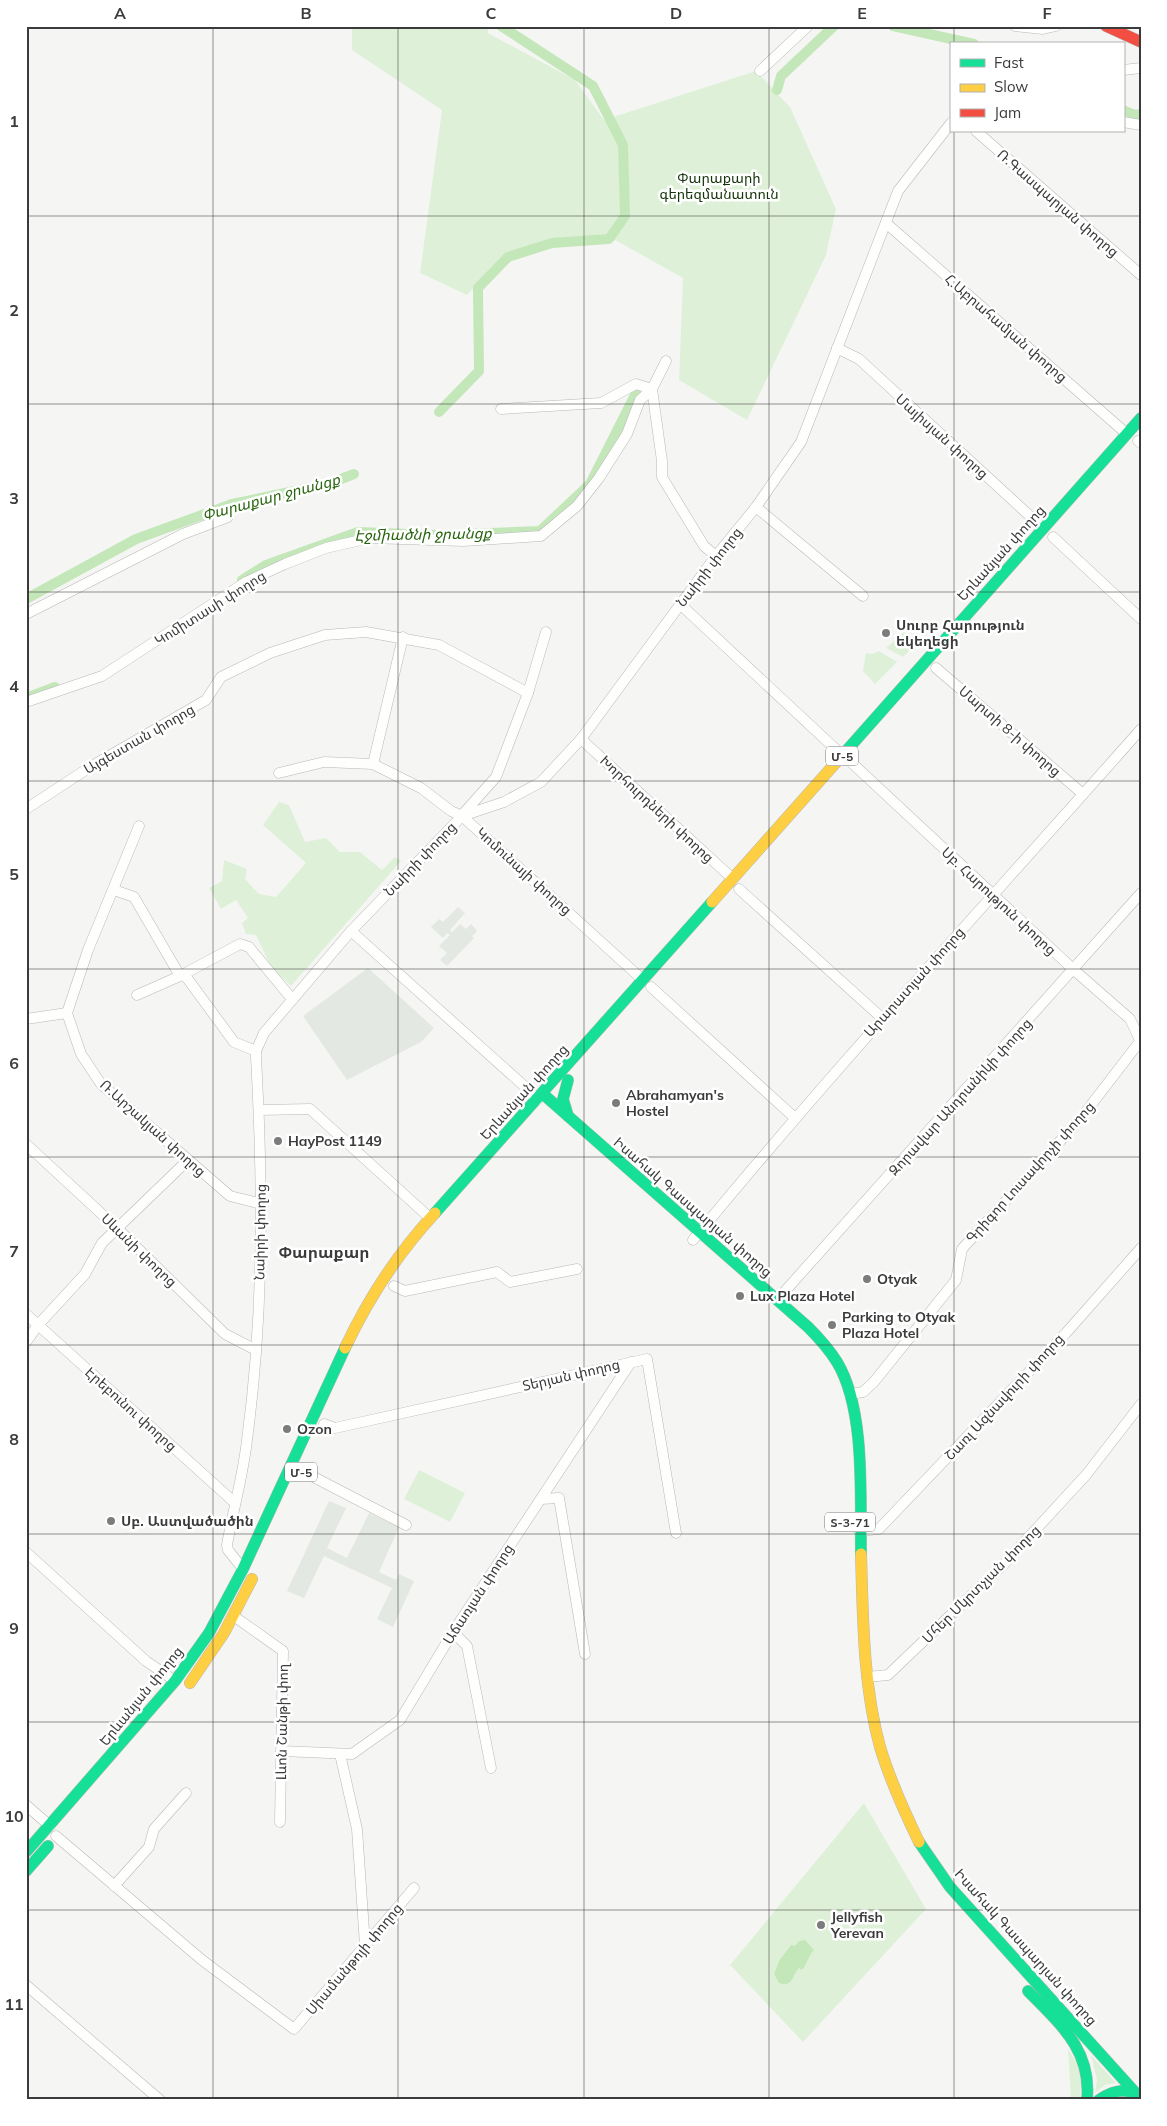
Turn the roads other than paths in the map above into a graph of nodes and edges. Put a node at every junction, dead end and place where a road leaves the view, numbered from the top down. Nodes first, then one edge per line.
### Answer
1 (808, 26) edge
2 (1015, 26) edge
3 (1056, 26) edge
4 (1106, 26) edge
5 (1141, 42) edge
6 (1141, 68) edge
7 (1124, 70) edge
8 (760, 71) dead end
9 (1124, 122) edge
10 (950, 125) edge
11 (1141, 125) edge
12 (977, 132) edge
13 (886, 223) junction
14 (1141, 274) edge
15 (837, 348) junction
16 (666, 361) dead end
17 (652, 389) junction
18 (501, 409) dead end
19 (1141, 418) edge
20 (1127, 434) junction
21 (756, 507) junction
22 (228, 517) dead end
23 (1043, 528) junction
24 (1053, 537) dead end
25 (716, 556) junction
26 (863, 596) dead end
27 (680, 604) junction
28 (26, 614) edge
29 (1141, 619) edge
30 (546, 632) dead end
31 (403, 637) junction
32 (940, 663) joint
33 (927, 678) dead end
34 (528, 693) junction
35 (26, 702) edge
36 (1141, 728) edge
37 (581, 739) junction
38 (851, 758) junction
39 (373, 764) junction
40 (279, 773) dead end
41 (1083, 794) junction
42 (26, 809) edge
43 (462, 816) junction
44 (139, 826) dead end
45 (736, 884) junction
46 (114, 890) junction
47 (1141, 893) edge
48 (993, 895) junction
49 (351, 931) junction
50 (1074, 970) junction
51 (182, 975) junction
52 (647, 984) junction
53 (137, 995) dead end
54 (292, 999) junction
55 (67, 1013) junction
56 (882, 1018) junction
57 (26, 1019) edge
58 (1140, 1041) edge
59 (256, 1051) junction
60 (568, 1080) junction
61 (541, 1098) junction
62 (259, 1110) junction
63 (568, 1116) junction
64 (795, 1118) junction
65 (26, 1144) edge
66 (511, 1146) dead end
67 (188, 1160) junction
68 (262, 1204) junction
69 (430, 1218) junction
70 (118, 1229) junction
71 (696, 1236) junction
72 (1141, 1248) edge
73 (577, 1269) dead end
74 (394, 1286) dead end
75 (777, 1300) junction
76 (26, 1314) edge
77 (38, 1325) junction
78 (26, 1342) edge
79 (256, 1350) junction
80 (631, 1362) junction
81 (851, 1394) junction
82 (1141, 1404) edge
83 (324, 1424) dead end
84 (846, 1440) dead end
85 (302, 1472) dead end
86 (541, 1499) junction
87 (235, 1504) junction
88 (849, 1506) dead end
89 (406, 1525) dead end
90 (859, 1531) junction
91 (676, 1533) dead end
92 (26, 1552) edge
93 (258, 1567) dead end
94 (243, 1569) junction
95 (235, 1617) junction
96 (453, 1632) junction
97 (585, 1654) dead end
98 (867, 1677) junction
99 (175, 1681) junction
100 (180, 1695) dead end
101 (281, 1751) junction
102 (340, 1754) junction
103 (491, 1768) dead end
104 (186, 1793) dead end
105 (888, 1803) dead end
106 (26, 1805) edge
107 (896, 1820) dead end
108 (280, 1822) dead end
109 (56, 1830) junction
110 (26, 1852) edge
111 (26, 1871) edge
112 (114, 1886) junction
113 (414, 1888) dead end
114 (365, 1945) junction
115 (26, 1985) edge
116 (1140, 2097) edge
117 (160, 2100) edge
118 (1087, 2100) edge
119 (1100, 2100) edge

1 - 8 street
2 - 3 street
4 - 5 main road
6 - 7 street
9 - 11 street
10 - 13 street, Նաիրի փողոց
12 - 14 street, Ռ.Գասպարյան փողոց
13 - 15 street, Նաիրի փողոց
13 - 20 street, Հ.Աբրահամյան փողոց
15 - 21 street, Նաիրի փողոց
15 - 23 street, Մայիսյան փողոց
16 - 17 street, Կոմիտասի փողոց
17 - 18 street
17 - 25 street
17 - 35 street, Կոմիտասի փողոց
19 - 20 main road, Երևանյան փողոց / Մ-5
20 - 23 main road, Երևանյան փողոց / Մ-5
21 - 25 street, Նաիրի փողոց
21 - 26 street
22 - 28 street
23 - 38 main road, Երևանյան փողոց / Մ-5
24 - 29 street
25 - 27 street, Նաիրի փողոց
27 - 37 street, Նաիրի փողոց
27 - 38 street, Սբ. Հարություն փողոց
30 - 34 street
31 - 34 street, Այգեստան փողոց
31 - 39 street
31 - 42 street, Այգեստան փողոց
32 - 33 main road
32 - 41 street, Մարտի 8-ի փողոց
34 - 43 street
36 - 41 street, Արարատյան փողոց
37 - 43 street, Նաիրի փողոց
37 - 45 street, Խորհուրդների փողոց
38 - 45 main road, Երևանյան փողոց / Մ-5
38 - 48 street, Սբ. Հարություն փողոց
39 - 40 street, Կոմունայի փողոց
39 - 43 street, Կոմունայի փողոց
41 - 48 street, Արարատյան փողոց
43 - 49 street, Նաիրի փողոց
43 - 52 street, Կոմունայի փողոց
44 - 46 street
45 - 52 main road, Երևանյան փողոց / Մ-5
45 - 56 street, Խորհուրդների փողոց
46 - 51 street
46 - 55 street
47 - 50 street, Զորավար Անդրանիկի փողոց
48 - 50 street, Սբ. Հարություն փողոց
48 - 56 street, Արարատյան փողոց
49 - 54 street, Նաիրի փողոց
49 - 61 street, Իսահակ Գասպարյան փողոց
50 - 58 street, Սբ. Հարություն փողոց
50 - 75 street, Զորավար Անդրանիկի փողոց
51 - 53 street
51 - 54 street
51 - 59 street
52 - 60 main road, Երևանյան փողոց / Մ-5
52 - 61 main road, Երևանյան փողոց / Մ-5
52 - 64 street, Կոմունայի փողոց
54 - 59 street, Նաիրի փողոց
55 - 57 street
55 - 67 street, Ռ.Արշակյան փողոց
56 - 64 street, Արարատյան փողոց
58 - 81 street, Գրիգոր Լուսավորչի փողոց
59 - 62 street, Նաիրի փողոց
60 - 61 main road, Երևանյան փողոց / Մ-5
60 - 63 main road
61 - 63 main road, Իսահակ Գասպարյան փողոց / Տ-3-71
61 - 66 main road, Երևանյան փողոց / Մ-5
61 - 69 main road, Երևանյան փողոց / Մ-5
61 - 71 main road, Իսահակ Գասպարյան փողոց / Տ-3-71
62 - 68 street, Նաիրի փողոց
62 - 69 street
63 - 71 main road, Իսահակ Գասպարյան փողոց / Տ-3-71
64 - 71 street, Արարատյան փողոց
65 - 70 street, Սևանի փողոց
67 - 68 street, Ռ.Արշակյան փողոց
67 - 70 street
68 - 79 street, Նաիրի փողոց
69 - 94 main road, Երևանյան փողոց / Մ-5
70 - 77 street
70 - 79 street, Սևանի փողոց
71 - 75 main road, Իսահակ Գասպարյան փողոց / Տ-3-71
71 - 84 main road, Իսահակ Գասպարյան փողոց / Տ-3-71
72 - 90 street, Շառլ Ազնավուրի փողոց
73 - 74 street
75 - 81 main road, Իսահակ Գասպարյան փողոց / Տ-3-71
76 - 77 street, Էրեբունու փողոց
77 - 78 street
77 - 87 street, Էրեբունու փողոց
79 - 87 street, Նաիրի փողոց
80 - 83 street, Տերյան փողոց
80 - 86 street, Աճառյան փողոց
80 - 91 street, Տերյան փողոց
81 - 90 main road, Իսահակ Գասպարյան փողոց / Տ-3-71
82 - 98 street, Մհեր Մկրտչյան փողոց
85 - 89 street
86 - 96 street, Աճառյան փողոց
86 - 97 street
87 - 94 street, Նաիրի փողոց
88 - 105 main road, Տ-3-71
90 - 98 main road, Իսահակ Գասպարյան փողոց / Տ-3-71
92 - 99 street
93 - 95 main road
94 - 99 main road, Երևանյան փողոց / Մ-5
95 - 100 main road
95 - 101 street, Լևոն Շանթի փող
96 - 102 street, Աճառյան փողոց
96 - 103 street
98 - 116 main road, Իսահակ Գասպարյան փողոց / Տ-3-71
99 - 109 main road, Երևանյան փողոց / Մ-5
101 - 102 street, Աճառյան փողոց
101 - 108 street, Լևոն Շանթի փող
102 - 114 street
104 - 112 street
106 - 109 street
107 - 118 main road, Իսահակ Գասպարյան փողոց
109 - 110 main road, Երևանյան փողոց / Մ-5
109 - 111 main road, Երևանյան փողոց / Մ-5
109 - 112 street
112 - 114 street, Սիամանթոյի փողոց
113 - 114 street, Սիամանթոյի փողոց
115 - 117 street
116 - 119 main road, Իսահակ Գասպարյան փողոց / Տ-3-71

